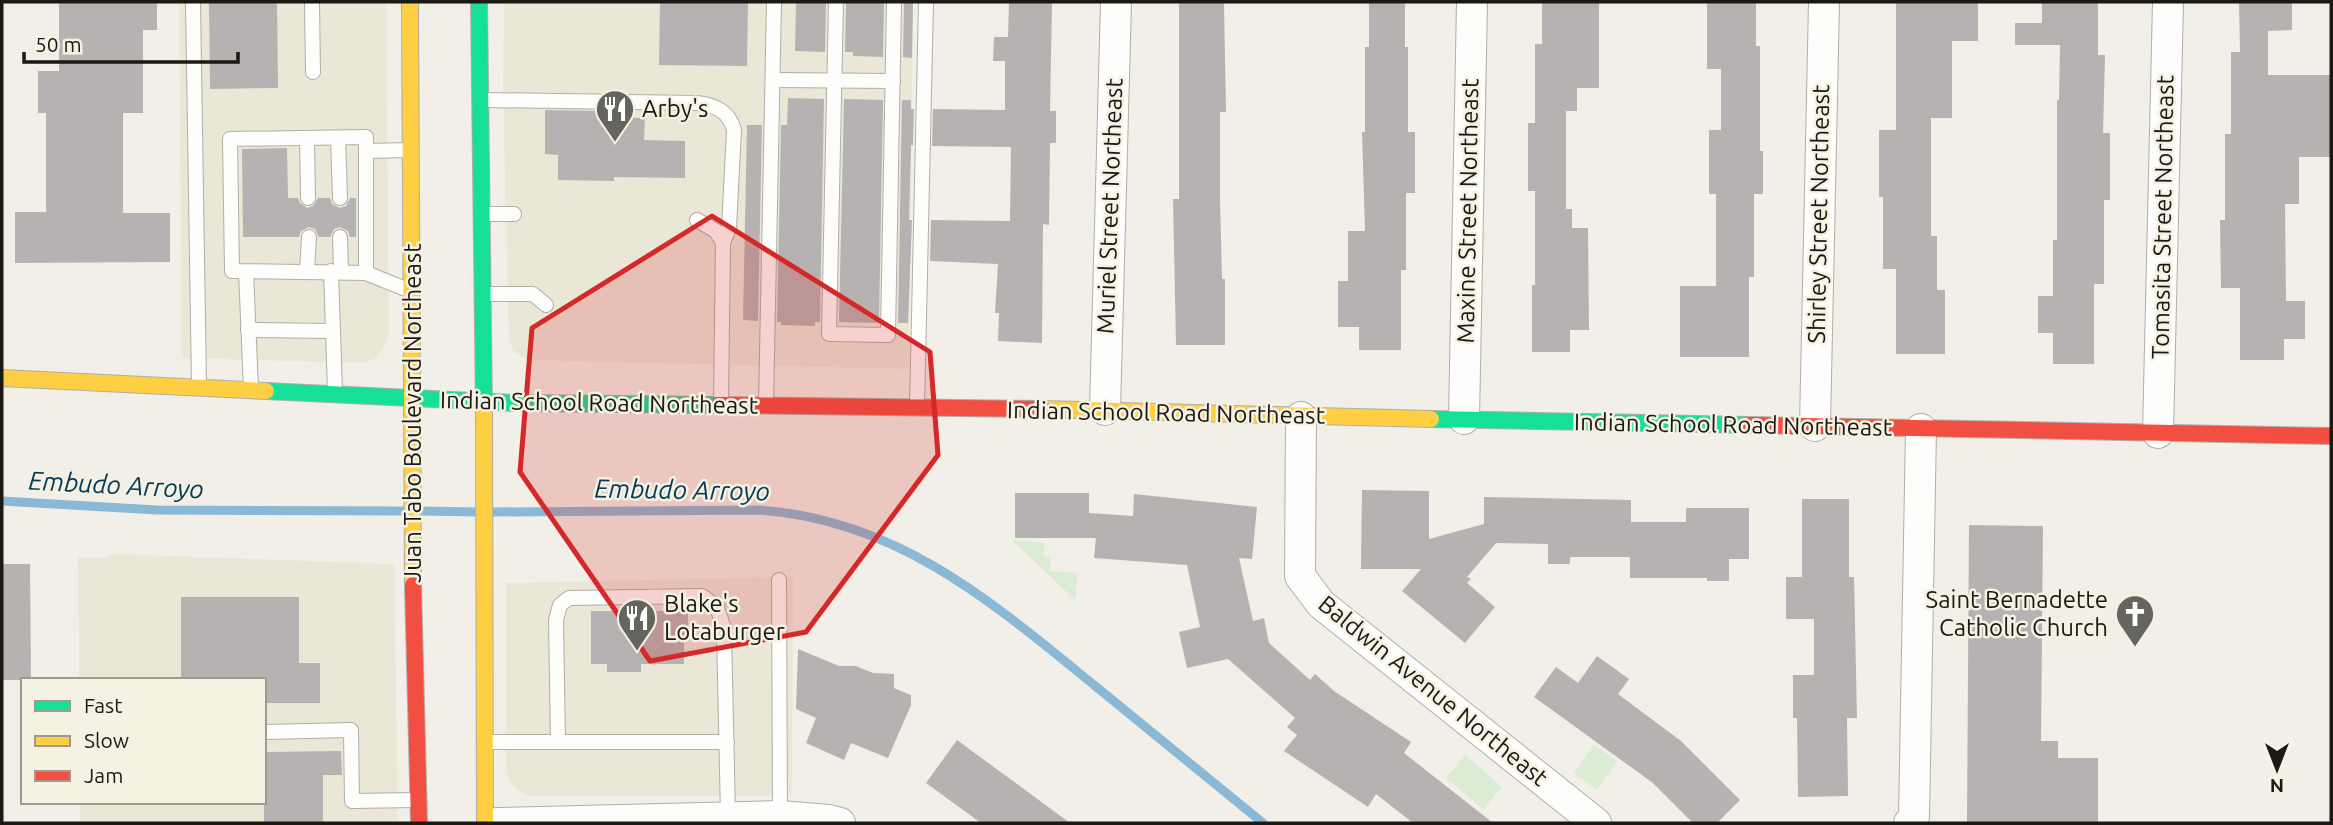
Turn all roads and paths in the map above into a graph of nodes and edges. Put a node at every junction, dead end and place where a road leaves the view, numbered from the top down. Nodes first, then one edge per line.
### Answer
1 (192, 2) edge
2 (312, 2) edge
3 (410, 2) edge
4 (479, 2) edge
5 (774, 2) edge
6 (836, 2) edge
7 (894, 2) edge
8 (926, 2) edge
9 (1116, 2) edge
10 (1472, 2) edge
11 (1824, 2) edge
12 (2168, 2) edge
13 (313, 72) dead end
14 (773, 80) junction
15 (835, 80) junction
16 (893, 81) junction
17 (480, 100) junction
18 (307, 138) junction
19 (338, 138) junction
20 (411, 150) junction
21 (366, 151) junction
22 (308, 198) dead end
23 (340, 198) dead end
24 (482, 214) junction
25 (514, 214) dead end
26 (697, 220) dead end
27 (309, 237) dead end
28 (340, 237) dead end
29 (723, 243) junction
30 (307, 271) junction
31 (336, 271) junction
32 (246, 272) junction
33 (366, 273) junction
34 (412, 292) junction
35 (483, 294) junction
36 (545, 305) dead end
37 (248, 330) junction
38 (333, 331) junction
39 (2, 378) edge
40 (199, 388) junction
41 (251, 390) junction
42 (335, 395) junction
43 (413, 398) junction
44 (483, 402) junction
45 (720, 406) junction
46 (766, 406) junction
47 (917, 408) junction
48 (1105, 410) junction
49 (1301, 417) junction
50 (1464, 419) junction
51 (1815, 426) junction
52 (1921, 429) junction
53 (2158, 433) junction
54 (2331, 436) edge
55 (779, 580) dead end
56 (266, 732) edge
57 (485, 742) junction
58 (558, 742) junction
59 (727, 742) junction
60 (418, 800) junction
61 (728, 817) junction
62 (780, 820) edge
63 (682, 821) edge
64 (419, 823) edge
65 (485, 823) edge
66 (497, 823) edge
67 (840, 823) edge
68 (1596, 823) edge
69 (1909, 823) edge

1 - 40 lane
2 - 13 lane
3 - 20 street, Juan Tabo Boulevard Northeast
4 - 17 street
5 - 14 lane
6 - 15 lane
7 - 16 lane
8 - 47 lane
9 - 48 street, Muriel Street Northeast
10 - 50 street, Maxine Street Northeast
11 - 51 street, Shirley Street Northeast
12 - 53 street, Tomasita Street Northeast
14 - 15 lane
14 - 46 lane
15 - 16 lane
15 - 16 lane
17 - 24 street
17 - 29 lane
18 - 19 lane
18 - 22 lane
18 - 32 lane
19 - 21 lane
19 - 23 lane
20 - 21 lane
20 - 34 street, Juan Tabo Boulevard Northeast
21 - 33 lane
24 - 25 lane
24 - 35 street
26 - 29 lane
27 - 30 lane
28 - 31 lane
29 - 45 lane
30 - 31 lane
30 - 32 lane
31 - 33 lane
31 - 38 lane
32 - 37 lane
33 - 34 lane
34 - 43 street, Juan Tabo Boulevard Northeast
35 - 36 lane
35 - 44 street
37 - 38 lane
37 - 41 lane
38 - 42 lane
39 - 40 street, Indian School Road Northeast
40 - 41 street, Indian School Road Northeast
41 - 42 street, Indian School Road Northeast
42 - 43 street, Indian School Road Northeast
43 - 44 street, Indian School Road Northeast
43 - 60 street, Juan Tabo Boulevard Northeast
44 - 45 street, Indian School Road Northeast
44 - 57 street
45 - 46 street, Indian School Road Northeast
46 - 47 street, Indian School Road Northeast
47 - 48 street, Indian School Road Northeast
48 - 49 street, Indian School Road Northeast
49 - 50 street, Indian School Road Northeast
49 - 68 street, Baldwin Avenue Northeast
50 - 51 street, Indian School Road Northeast
51 - 52 street, Indian School Road Northeast
52 - 53 street, Indian School Road Northeast
52 - 69 street
53 - 54 street, Indian School Road Northeast
55 - 62 lane
56 - 60 lane
57 - 58 lane
57 - 65 street
58 - 59 lane
58 - 59 lane
59 - 61 lane
60 - 64 street, Juan Tabo Boulevard Northeast
61 - 62 street
61 - 63 street
62 - 67 street
63 - 66 street

